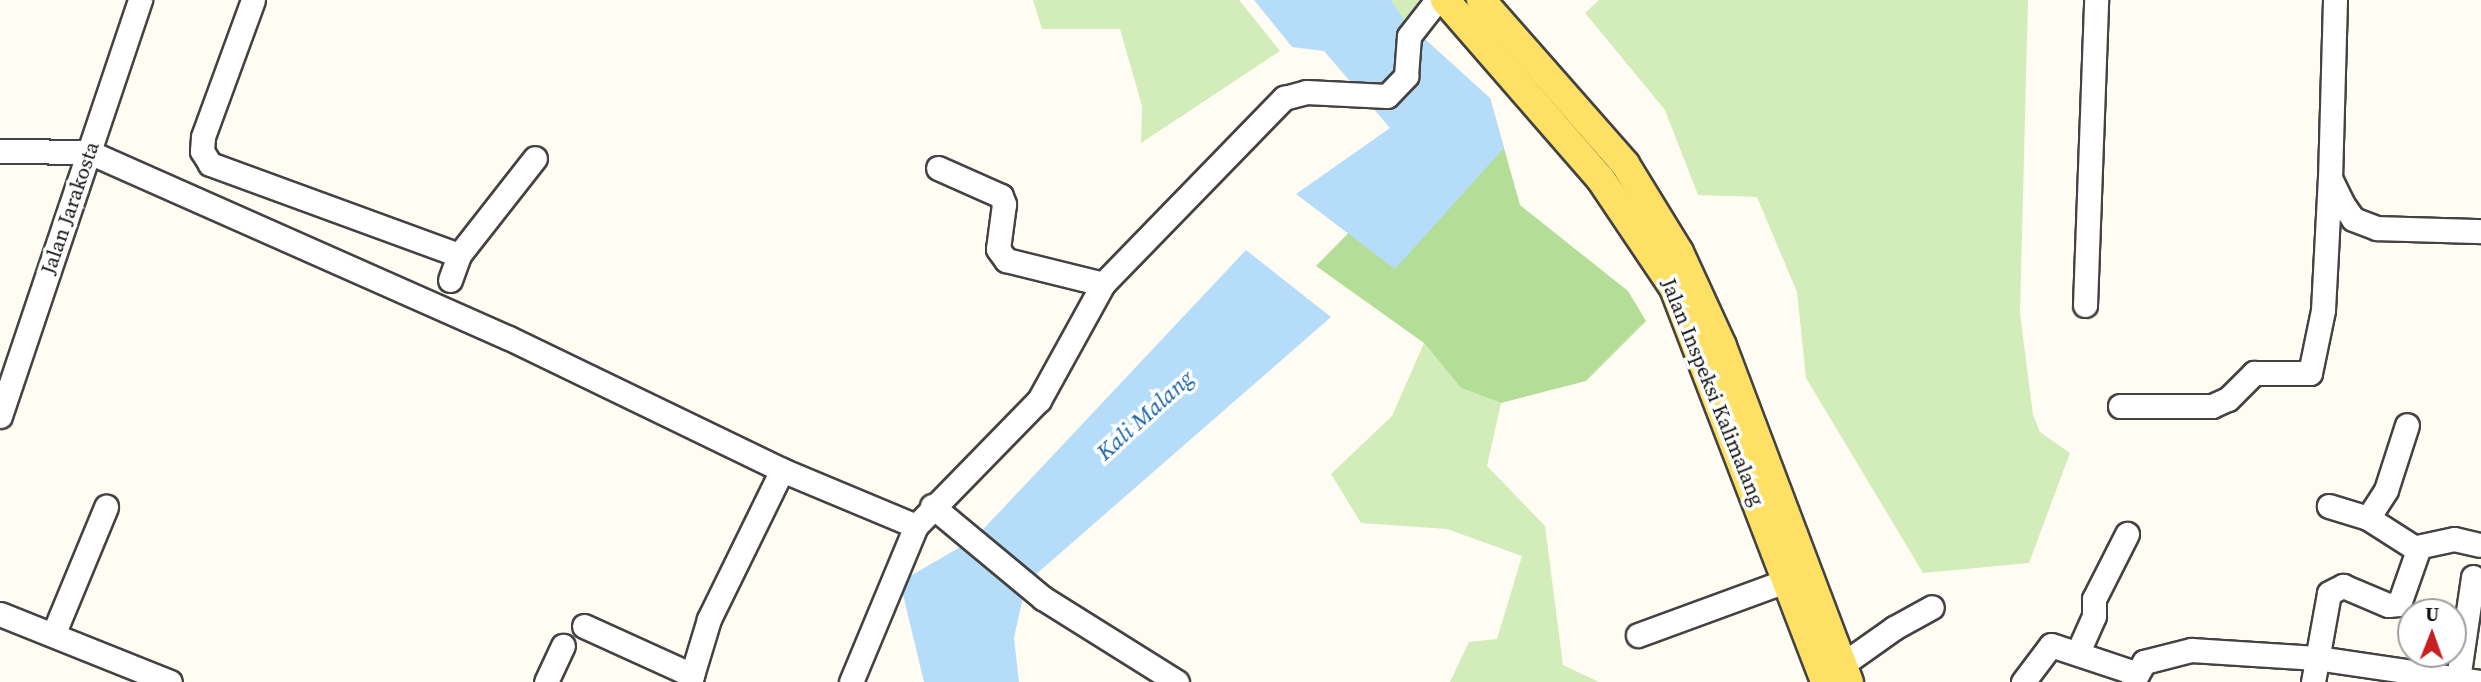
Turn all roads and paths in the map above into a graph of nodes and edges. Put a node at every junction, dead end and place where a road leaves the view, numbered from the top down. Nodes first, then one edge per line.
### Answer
1 (140, 0) edge
2 (253, 0) edge
3 (1481, 0) edge
4 (2096, 0) edge
5 (2335, 0) edge
6 (1445, 3) edge
7 (0, 151) edge
8 (89, 152) junction
9 (535, 158) dead end
10 (938, 168) dead end
11 (2330, 178) junction
12 (2481, 231) edge
13 (459, 256) junction
14 (450, 280) dead end
15 (1103, 284) junction
16 (2085, 304) dead end
17 (2120, 406) dead end
18 (0, 416) edge
19 (2407, 425) dead end
20 (782, 470) junction
21 (2329, 506) dead end
22 (106, 507) dead end
23 (937, 509) junction
24 (2368, 518) junction
25 (916, 526) junction
26 (2127, 534) dead end
27 (2479, 545) dead end
28 (2417, 547) junction
29 (2473, 577) dead end
30 (1788, 580) junction
31 (1932, 607) dead end
32 (0, 614) edge
33 (584, 626) dead end
34 (53, 635) junction
35 (1638, 635) dead end
36 (563, 646) dead end
37 (2078, 652) junction
38 (2317, 658) junction
39 (1835, 677) edge
40 (691, 678) edge
41 (2134, 678) edge
42 (2468, 680) edge
43 (170, 682) edge
44 (546, 682) edge
45 (851, 682) edge
46 (1177, 682) edge
47 (2023, 682) edge
48 (2313, 682) edge

1 - 8 street, Jalan Jarakosta
2 - 13 street
3 - 39 main road, Jalan Inspeksi Kalimalang
4 - 16 street
5 - 11 street
6 - 15 street
6 - 30 main road, Jalan Inspeksi Kalimalang
7 - 8 street
8 - 18 street, Jalan Jarakosta
8 - 20 street
9 - 13 street
10 - 15 street
11 - 12 street
11 - 17 street
13 - 14 street
15 - 23 street
19 - 24 street
20 - 25 street
20 - 40 street
21 - 24 street
22 - 34 street
23 - 25 street
23 - 46 street
24 - 28 street
25 - 45 street
26 - 37 street
27 - 28 street
28 - 38 street
29 - 42 street
30 - 35 street
30 - 39 main road, Jalan Inspeksi Kalimalang
31 - 39 street
32 - 34 street
33 - 40 street
34 - 43 street
36 - 44 street
37 - 41 street
37 - 47 street
38 - 41 street
38 - 42 street
38 - 48 street

